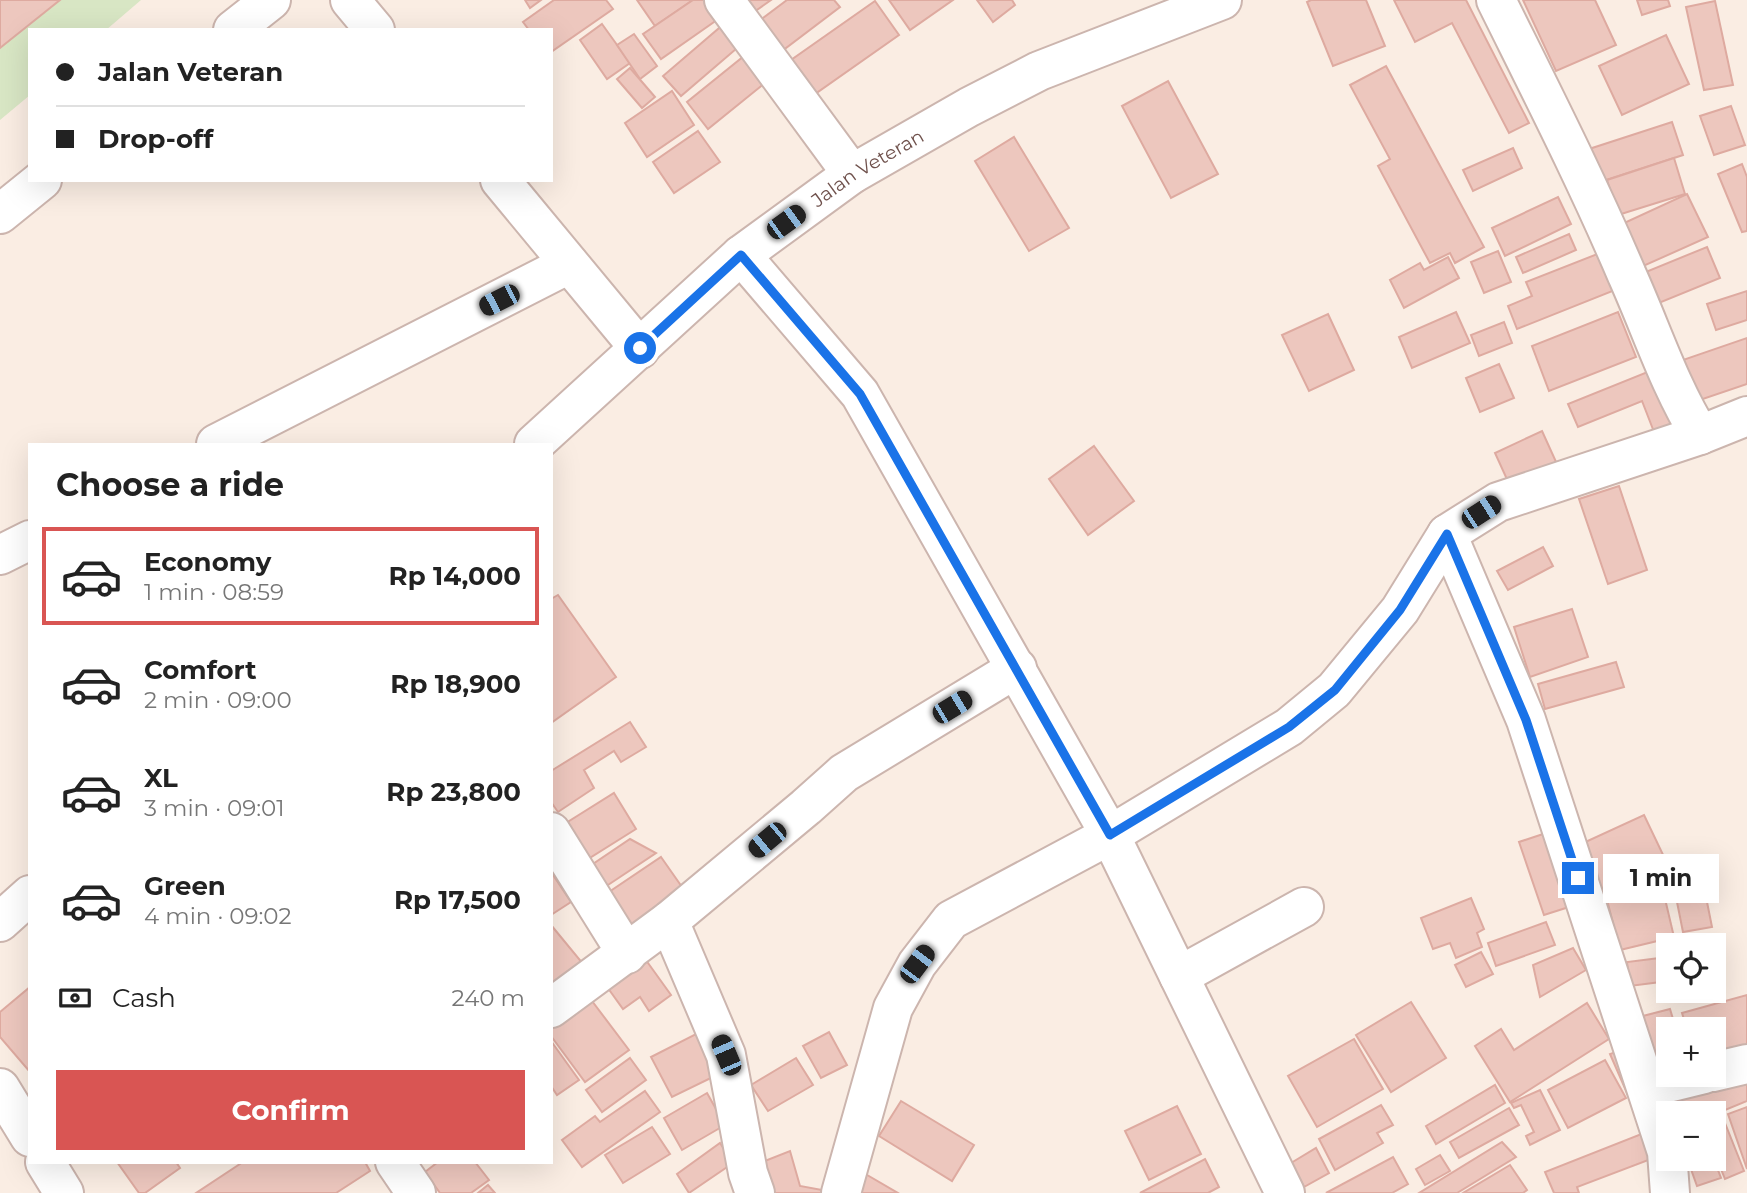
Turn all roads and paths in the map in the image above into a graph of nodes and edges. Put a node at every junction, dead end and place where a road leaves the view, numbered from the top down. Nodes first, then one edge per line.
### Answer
1 (271, 0) edge
2 (350, 0) edge
3 (724, 0) edge
4 (1222, 0) edge
5 (1496, 0) edge
6 (236, 28) edge
7 (373, 28) edge
8 (852, 174) junction
9 (40, 182) edge
10 (502, 182) edge
11 (0, 214) edge
12 (741, 255) junction
13 (569, 264) junction
14 (640, 348) junction
15 (1747, 416) edge
16 (1700, 435) junction
17 (218, 443) edge
18 (535, 443) edge
19 (1447, 534) junction
20 (28, 541) edge
21 (0, 555) edge
22 (1017, 668) junction
23 (553, 835) edge
24 (1110, 835) junction
25 (28, 897) edge
26 (1304, 907) dead end
27 (669, 921) junction
28 (0, 922) edge
29 (627, 954) junction
30 (1179, 976) junction
31 (553, 1007) edge
32 (1747, 1064) edge
33 (1726, 1069) edge
34 (1656, 1086) edge
35 (0, 1088) edge
36 (1647, 1088) junction
37 (28, 1134) edge
38 (46, 1164) edge
39 (396, 1164) edge
40 (64, 1193) edge
41 (416, 1193) edge
42 (755, 1193) edge
43 (841, 1193) edge
44 (1285, 1193) edge
45 (1670, 1193) edge

1 - 6 street
2 - 7 street
3 - 8 street
4 - 8 street, Jalan Veteran
5 - 16 street
8 - 12 street, Jalan Veteran
9 - 11 street
10 - 13 street
12 - 14 street, Jalan Veteran
12 - 22 street
13 - 14 street
13 - 17 street
14 - 18 street, Jalan Veteran
15 - 16 street
16 - 19 street
19 - 24 street
19 - 36 street
20 - 21 street
22 - 24 street
22 - 27 street
23 - 29 street
24 - 30 street
24 - 43 street
25 - 28 street
26 - 30 street
27 - 29 street
27 - 42 street
29 - 31 street
30 - 44 street
32 - 33 street
34 - 36 street
35 - 37 street
36 - 45 street
38 - 40 street
39 - 41 street

